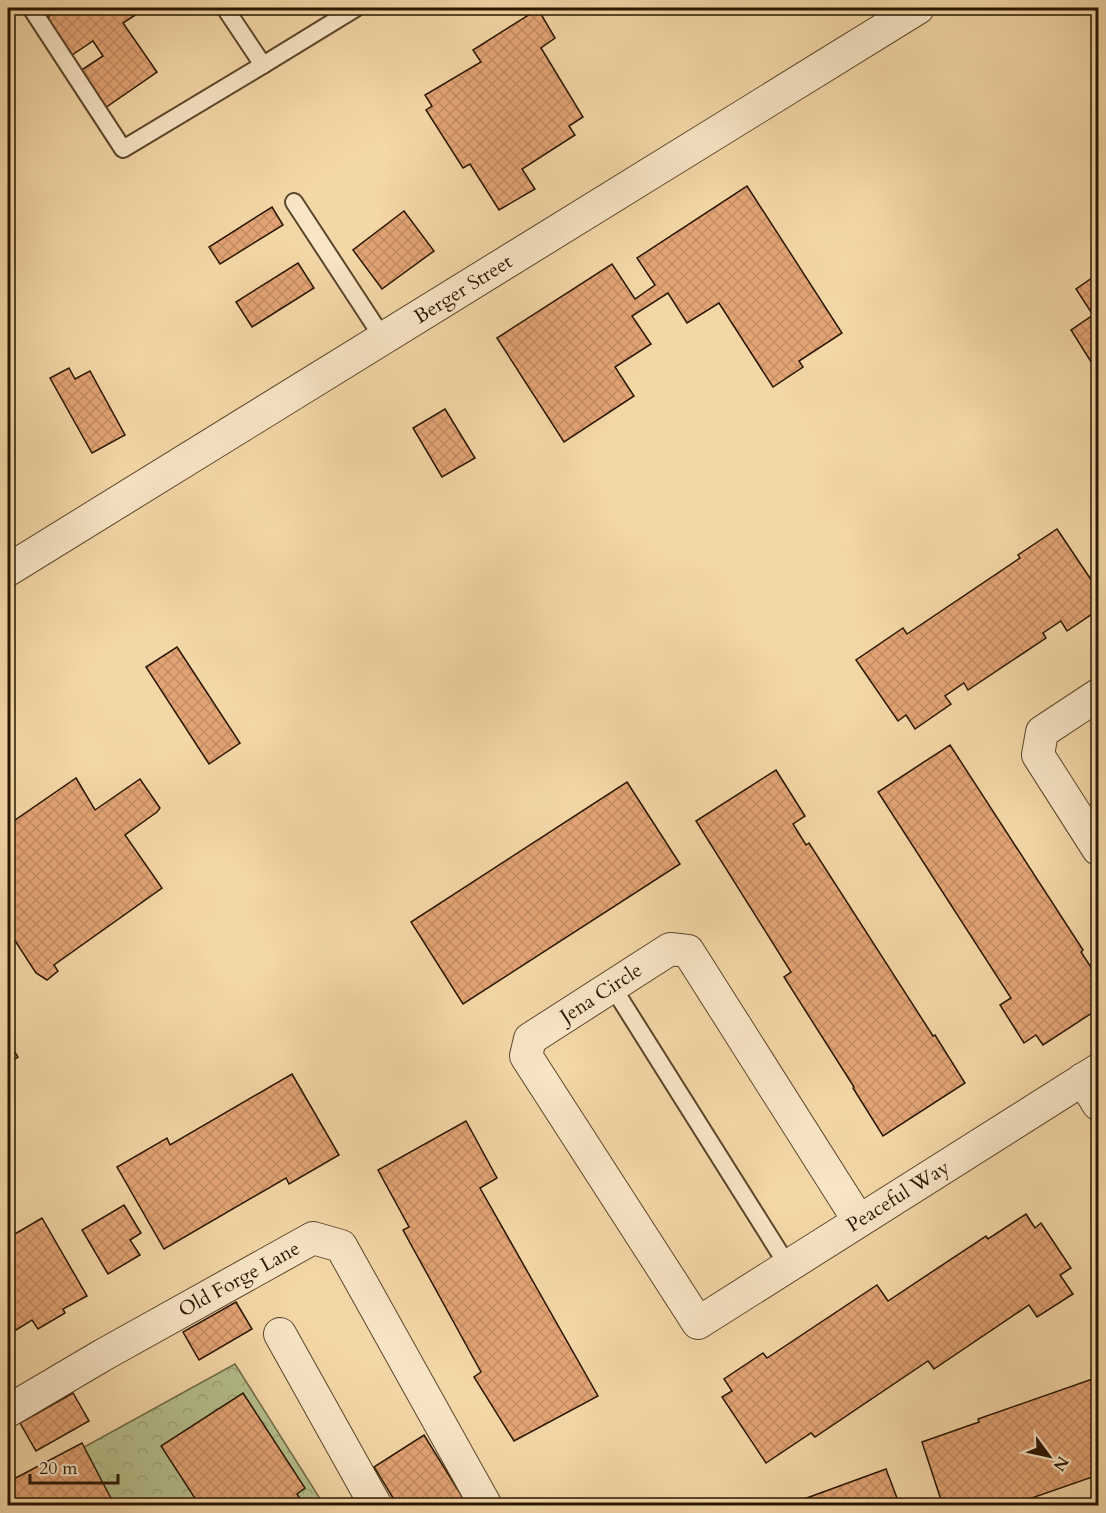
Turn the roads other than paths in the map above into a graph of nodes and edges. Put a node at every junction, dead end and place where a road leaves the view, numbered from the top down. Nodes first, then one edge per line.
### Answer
1 (30, 8) edge
2 (225, 8) edge
3 (356, 8) edge
4 (918, 8) edge
5 (263, 65) junction
6 (294, 202) dead end
7 (383, 338) junction
8 (8, 570) edge
9 (1098, 695) edge
10 (1098, 849) edge
11 (612, 986) junction
12 (1093, 1084) edge
13 (859, 1221) junction
14 (788, 1266) junction
15 (698, 1323) joint
16 (280, 1334) dead end
17 (8, 1411) edge
18 (376, 1506) edge
19 (486, 1506) edge

1 - 5 lane
2 - 5 lane
3 - 5 lane
4 - 7 street, Berger Street
6 - 7 lane
7 - 8 street, Berger Street
9 - 10 street
11 - 13 street, Jena Circle
11 - 14 lane
11 - 15 street, Jena Circle
12 - 13 street, Peaceful Way
13 - 14 street, Peaceful Way
14 - 15 street, Peaceful Way
16 - 18 street
17 - 19 street, Old Forge Lane

